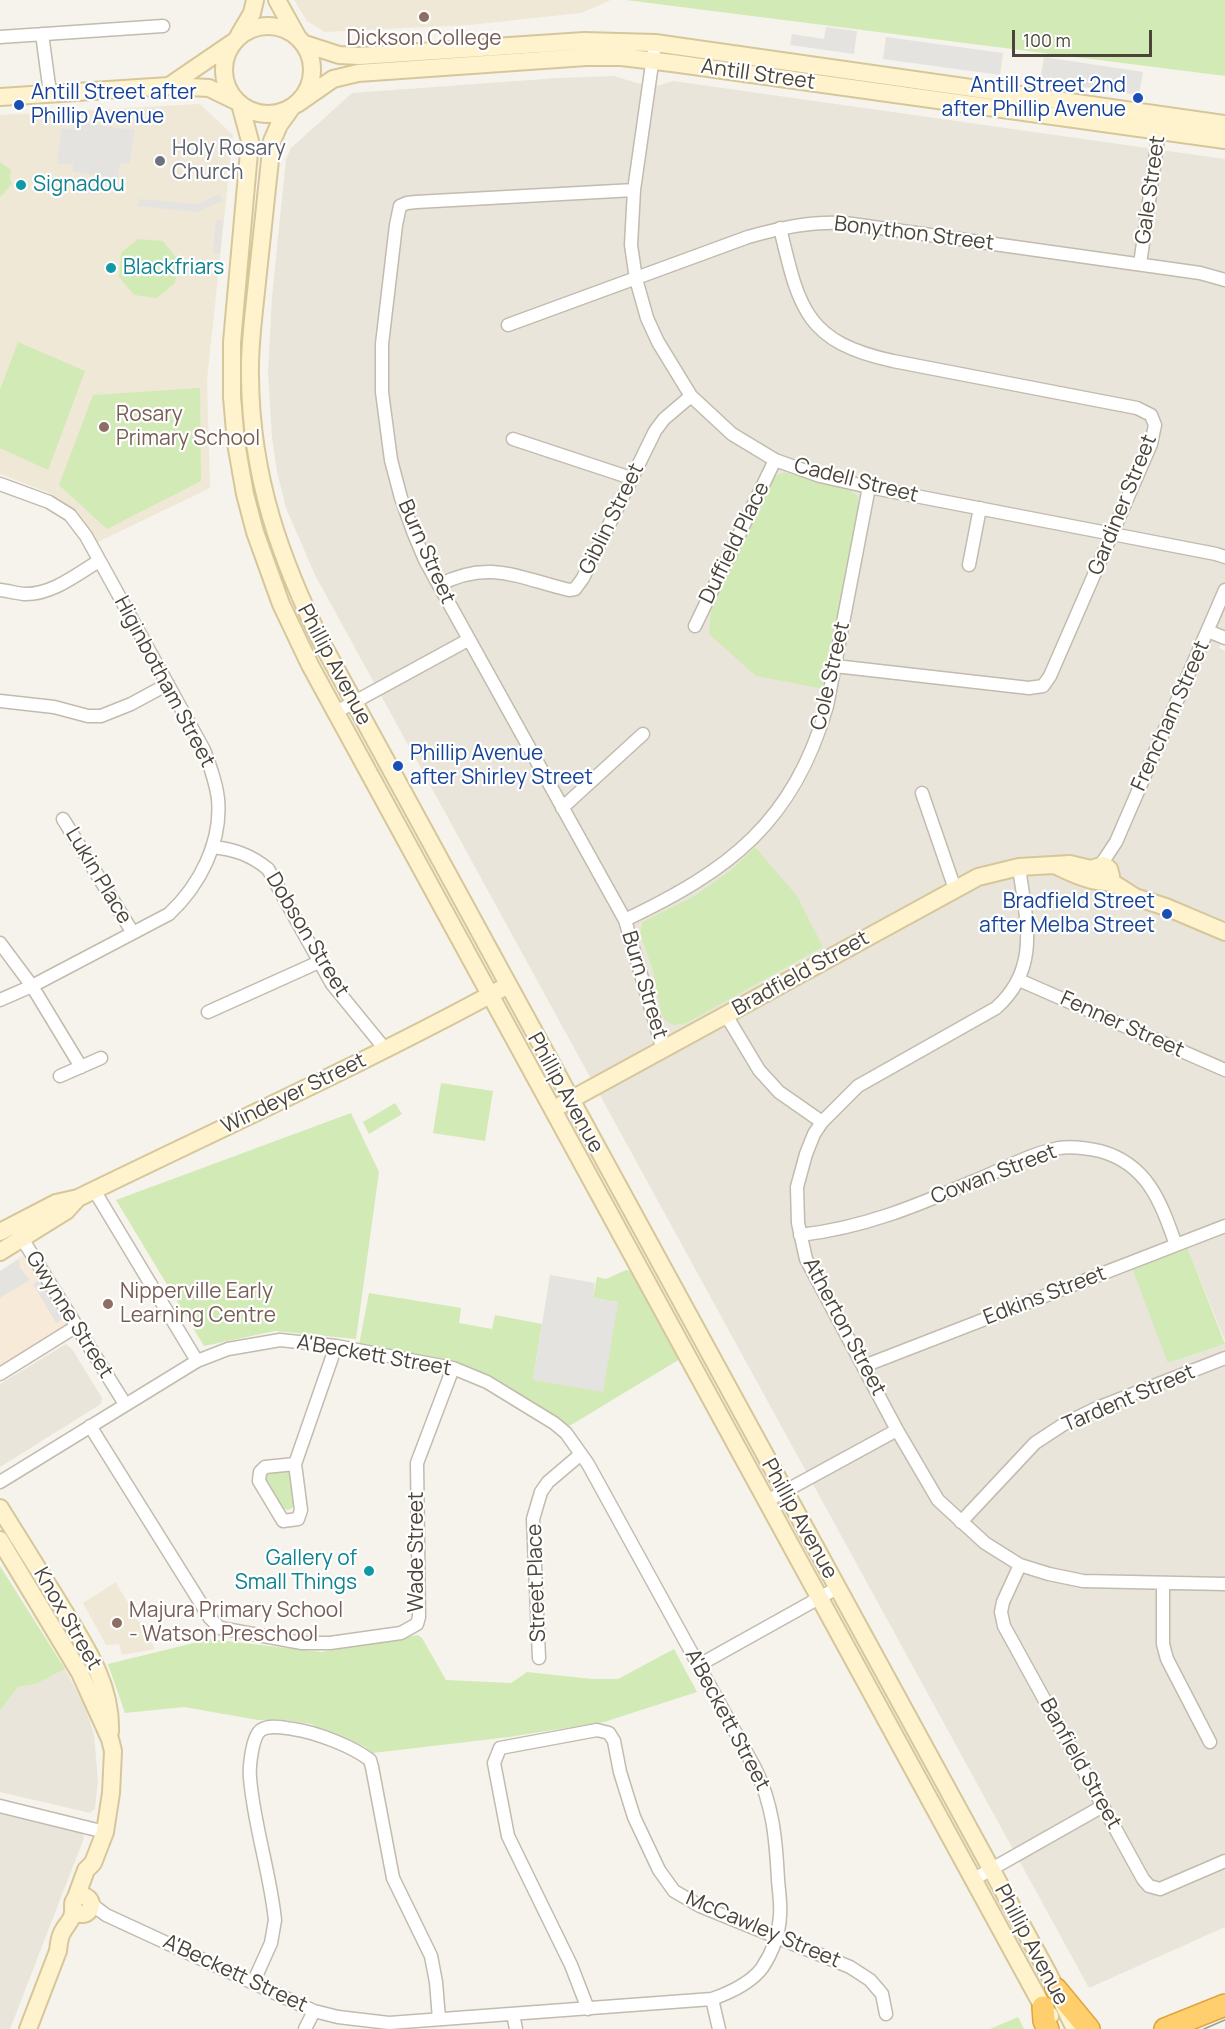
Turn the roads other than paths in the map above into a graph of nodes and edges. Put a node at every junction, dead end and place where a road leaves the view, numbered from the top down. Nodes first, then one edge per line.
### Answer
1 (255, 0) edge
2 (277, 0) edge
3 (163, 26) dead end
4 (42, 34) junction
5 (0, 37) edge
6 (234, 40) junction
7 (301, 40) junction
8 (654, 52) junction
9 (169, 86) junction
10 (50, 93) junction
11 (0, 97) edge
12 (239, 103) junction
13 (294, 105) junction
14 (1160, 123) junction
15 (1225, 124) edge
16 (1225, 140) edge
17 (634, 190) junction
18 (780, 228) junction
19 (1140, 264) junction
20 (636, 279) junction
21 (1225, 280) edge
22 (508, 325) dead end
23 (691, 396) junction
24 (513, 439) dead end
25 (775, 460) junction
26 (631, 478) junction
27 (0, 484) edge
28 (869, 487) junction
29 (980, 508) junction
30 (1112, 534) junction
31 (1225, 557) edge
32 (99, 561) junction
33 (969, 565) dead end
34 (439, 585) junction
35 (0, 590) edge
36 (1225, 590) edge
37 (695, 626) dead end
38 (1208, 631) junction
39 (1225, 638) edge
40 (468, 640) junction
41 (835, 666) junction
42 (168, 684) junction
43 (0, 700) edge
44 (354, 703) junction
45 (336, 712) junction
46 (644, 734) dead end
47 (922, 793) dead end
48 (562, 808) junction
49 (63, 819) dead end
50 (212, 847) junction
51 (1019, 867) junction
52 (1103, 873) junction
53 (955, 889) junction
54 (625, 920) junction
55 (1225, 932) edge
56 (133, 933) junction
57 (0, 943) edge
58 (319, 962) junction
59 (1019, 980) junction
60 (32, 986) junction
61 (507, 986) junction
62 (491, 995) junction
63 (0, 1000) edge
64 (208, 1012) dead end
65 (726, 1015) junction
66 (385, 1049) junction
67 (663, 1050) junction
68 (100, 1058) dead end
69 (81, 1067) junction
70 (1225, 1070) edge
71 (60, 1076) dead end
72 (570, 1101) junction
73 (553, 1109) junction
74 (822, 1122) junction
75 (94, 1190) junction
76 (1225, 1226) edge
77 (12, 1232) edge
78 (800, 1235) junction
79 (1176, 1245) junction
80 (0, 1251) edge
81 (76, 1326) junction
82 (336, 1346) junction
83 (1225, 1358) edge
84 (197, 1361) junction
85 (864, 1366) junction
86 (453, 1368) junction
87 (0, 1374) edge
88 (125, 1404) junction
89 (90, 1426) junction
90 (897, 1430) junction
91 (581, 1454) junction
92 (295, 1464) junction
93 (0, 1482) edge
94 (784, 1492) junction
95 (768, 1501) junction
96 (0, 1508) edge
97 (961, 1522) junction
98 (0, 1540) edge
99 (1020, 1565) junction
100 (1163, 1583) junction
101 (1225, 1584) edge
102 (837, 1588) junction
103 (820, 1597) junction
104 (539, 1658) dead end
105 (699, 1665) junction
106 (110, 1739) junction
107 (1210, 1742) dead end
108 (0, 1806) edge
109 (1103, 1806) junction
110 (105, 1832) junction
111 (1225, 1861) edge
112 (991, 1869) junction
113 (974, 1879) junction
114 (83, 1906) junction
115 (776, 1937) junction
116 (253, 1983) junction
117 (1056, 1989) junction
118 (712, 2000) junction
119 (1225, 2005) edge
120 (1042, 2007) junction
121 (588, 2008) junction
122 (314, 2011) junction
123 (513, 2014) junction
124 (886, 2014) dead end
125 (439, 2019) junction
126 (28, 2029) edge
127 (305, 2029) edge
128 (516, 2029) edge
129 (719, 2029) edge
130 (1048, 2029) edge
131 (1058, 2029) edge
132 (1075, 2029) edge
133 (1089, 2029) edge
134 (1165, 2029) edge

1 - 6 main road
2 - 7 main road
3 - 4 street
4 - 5 street
4 - 10 street
6 - 7 main road
6 - 9 main road
6 - 12 main road
7 - 8 main road, Antill Street
7 - 13 main road
8 - 13 main road, Antill Street
8 - 14 main road, Antill Street
8 - 17 street, Cadell Street
9 - 10 main road
9 - 12 main road
10 - 11 main road
12 - 13 main road
12 - 45 main road, Phillip Avenue
13 - 44 main road, Phillip Avenue
14 - 15 main road, Antill Street
14 - 16 main road, Antill Street
14 - 19 street, Gale Street
17 - 20 street, Cadell Street
17 - 34 street, Burn Street
18 - 19 street, Bonython Street
18 - 20 street, Bonython Street
18 - 30 street, Gardiner Street
19 - 21 street, Bonython Street
20 - 22 street, Bonython Street
20 - 23 street, Cadell Street
23 - 25 street, Cadell Street
23 - 26 street, Giblin Street
24 - 26 street
25 - 28 street, Cadell Street
25 - 37 street, Duffield Place
26 - 34 street, Giblin Street
27 - 32 street, Higinbotham Street
28 - 29 street, Cadell Street
28 - 41 street, Cole Street
29 - 30 street, Cadell Street
29 - 33 street
30 - 31 street, Cadell Street
30 - 41 street, Gardiner Street
32 - 35 street
32 - 42 street, Higinbotham Street
34 - 40 street, Burn Street
36 - 38 street, Frencham Street
38 - 39 street
38 - 52 street, Frencham Street
40 - 44 street
40 - 48 street, Burn Street
41 - 54 street, Cole Street
42 - 43 street
42 - 50 street, Higinbotham Street
44 - 45 street
44 - 61 main road, Phillip Avenue
45 - 62 main road, Phillip Avenue
46 - 48 street
47 - 53 street
48 - 54 street, Burn Street
49 - 56 street, Lukin Place
50 - 56 street, Higinbotham Street
50 - 58 street, Dobson Street
51 - 52 main road, Bradfield Street
51 - 53 main road, Bradfield Street
51 - 59 street, Atherton Street
52 - 55 main road, Bradfield Street
53 - 65 main road, Bradfield Street
54 - 67 street, Burn Street
56 - 60 street, Higinbotham Street
57 - 60 street
58 - 64 street
58 - 66 street, Dobson Street
59 - 70 street, Fenner Street
59 - 74 street, Atherton Street
60 - 63 street, Higinbotham Street
60 - 69 street
61 - 62 main road, Windeyer Street
61 - 72 main road, Phillip Avenue
62 - 66 main road, Windeyer Street
62 - 73 main road, Phillip Avenue
65 - 67 main road, Bradfield Street
65 - 74 street
66 - 75 main road, Windeyer Street
67 - 72 main road, Bradfield Street
68 - 69 street
69 - 71 street
72 - 73 main road, Bradfield Street
72 - 94 main road, Phillip Avenue
73 - 95 main road, Phillip Avenue
74 - 78 street, Atherton Street
75 - 77 main road, Windeyer Street
75 - 84 street
76 - 79 street, Edkins Street
77 - 80 main road, Windeyer Street
77 - 81 street, Gwynne Street
78 - 79 street, Cowan Street
78 - 85 street, Atherton Street
79 - 85 street, Edkins Street
81 - 87 street
81 - 88 street, Gwynne Street
82 - 84 street, A'Beckett Street
82 - 86 street, A'Beckett Street
82 - 92 street
83 - 97 street, Tardent Street
84 - 88 street, A'Beckett Street
85 - 90 street, Atherton Street
86 - 89 street, Wade Street
86 - 91 street, A'Beckett Street
88 - 89 street, A'Beckett Street
89 - 93 street, A'Beckett Street
90 - 94 street
90 - 97 street, Atherton Street
91 - 104 street, Street Place
91 - 105 street, A'Beckett Street
92 - 92 street
94 - 95 street
94 - 102 main road, Phillip Avenue
95 - 103 main road, Phillip Avenue
96 - 106 main road, Knox Street
97 - 99 street, Atherton Street
98 - 106 main road, Knox Street
99 - 100 street, Atherton Street
99 - 109 street, Banfield Street
100 - 101 street, Atherton Street
100 - 107 street
102 - 103 street
102 - 112 main road, Phillip Avenue
103 - 105 street
103 - 113 main road, Phillip Avenue
105 - 115 street, A'Beckett Street
106 - 110 main road, Knox Street
108 - 110 street
109 - 111 street, Banfield Street
109 - 112 street
110 - 114 main road, Knox Street
112 - 113 street
112 - 117 main road, Phillip Avenue
113 - 120 main road, Phillip Avenue
114 - 116 street, A'Beckett Street
114 - 126 main road, Knox Street
115 - 118 street, A'Beckett Street
115 - 121 street, McCawley Street
115 - 124 street, McCawley Street
116 - 122 street, A'Beckett Street
116 - 125 street
117 - 132 main road, Phillip Avenue
117 - 133 highway
118 - 121 street, A'Beckett Street
118 - 129 street
119 - 134 highway
120 - 130 highway
120 - 131 main road, Phillip Avenue
121 - 123 street, A'Beckett Street
122 - 125 street, A'Beckett Street
122 - 127 street
123 - 125 street, A'Beckett Street
123 - 128 street

